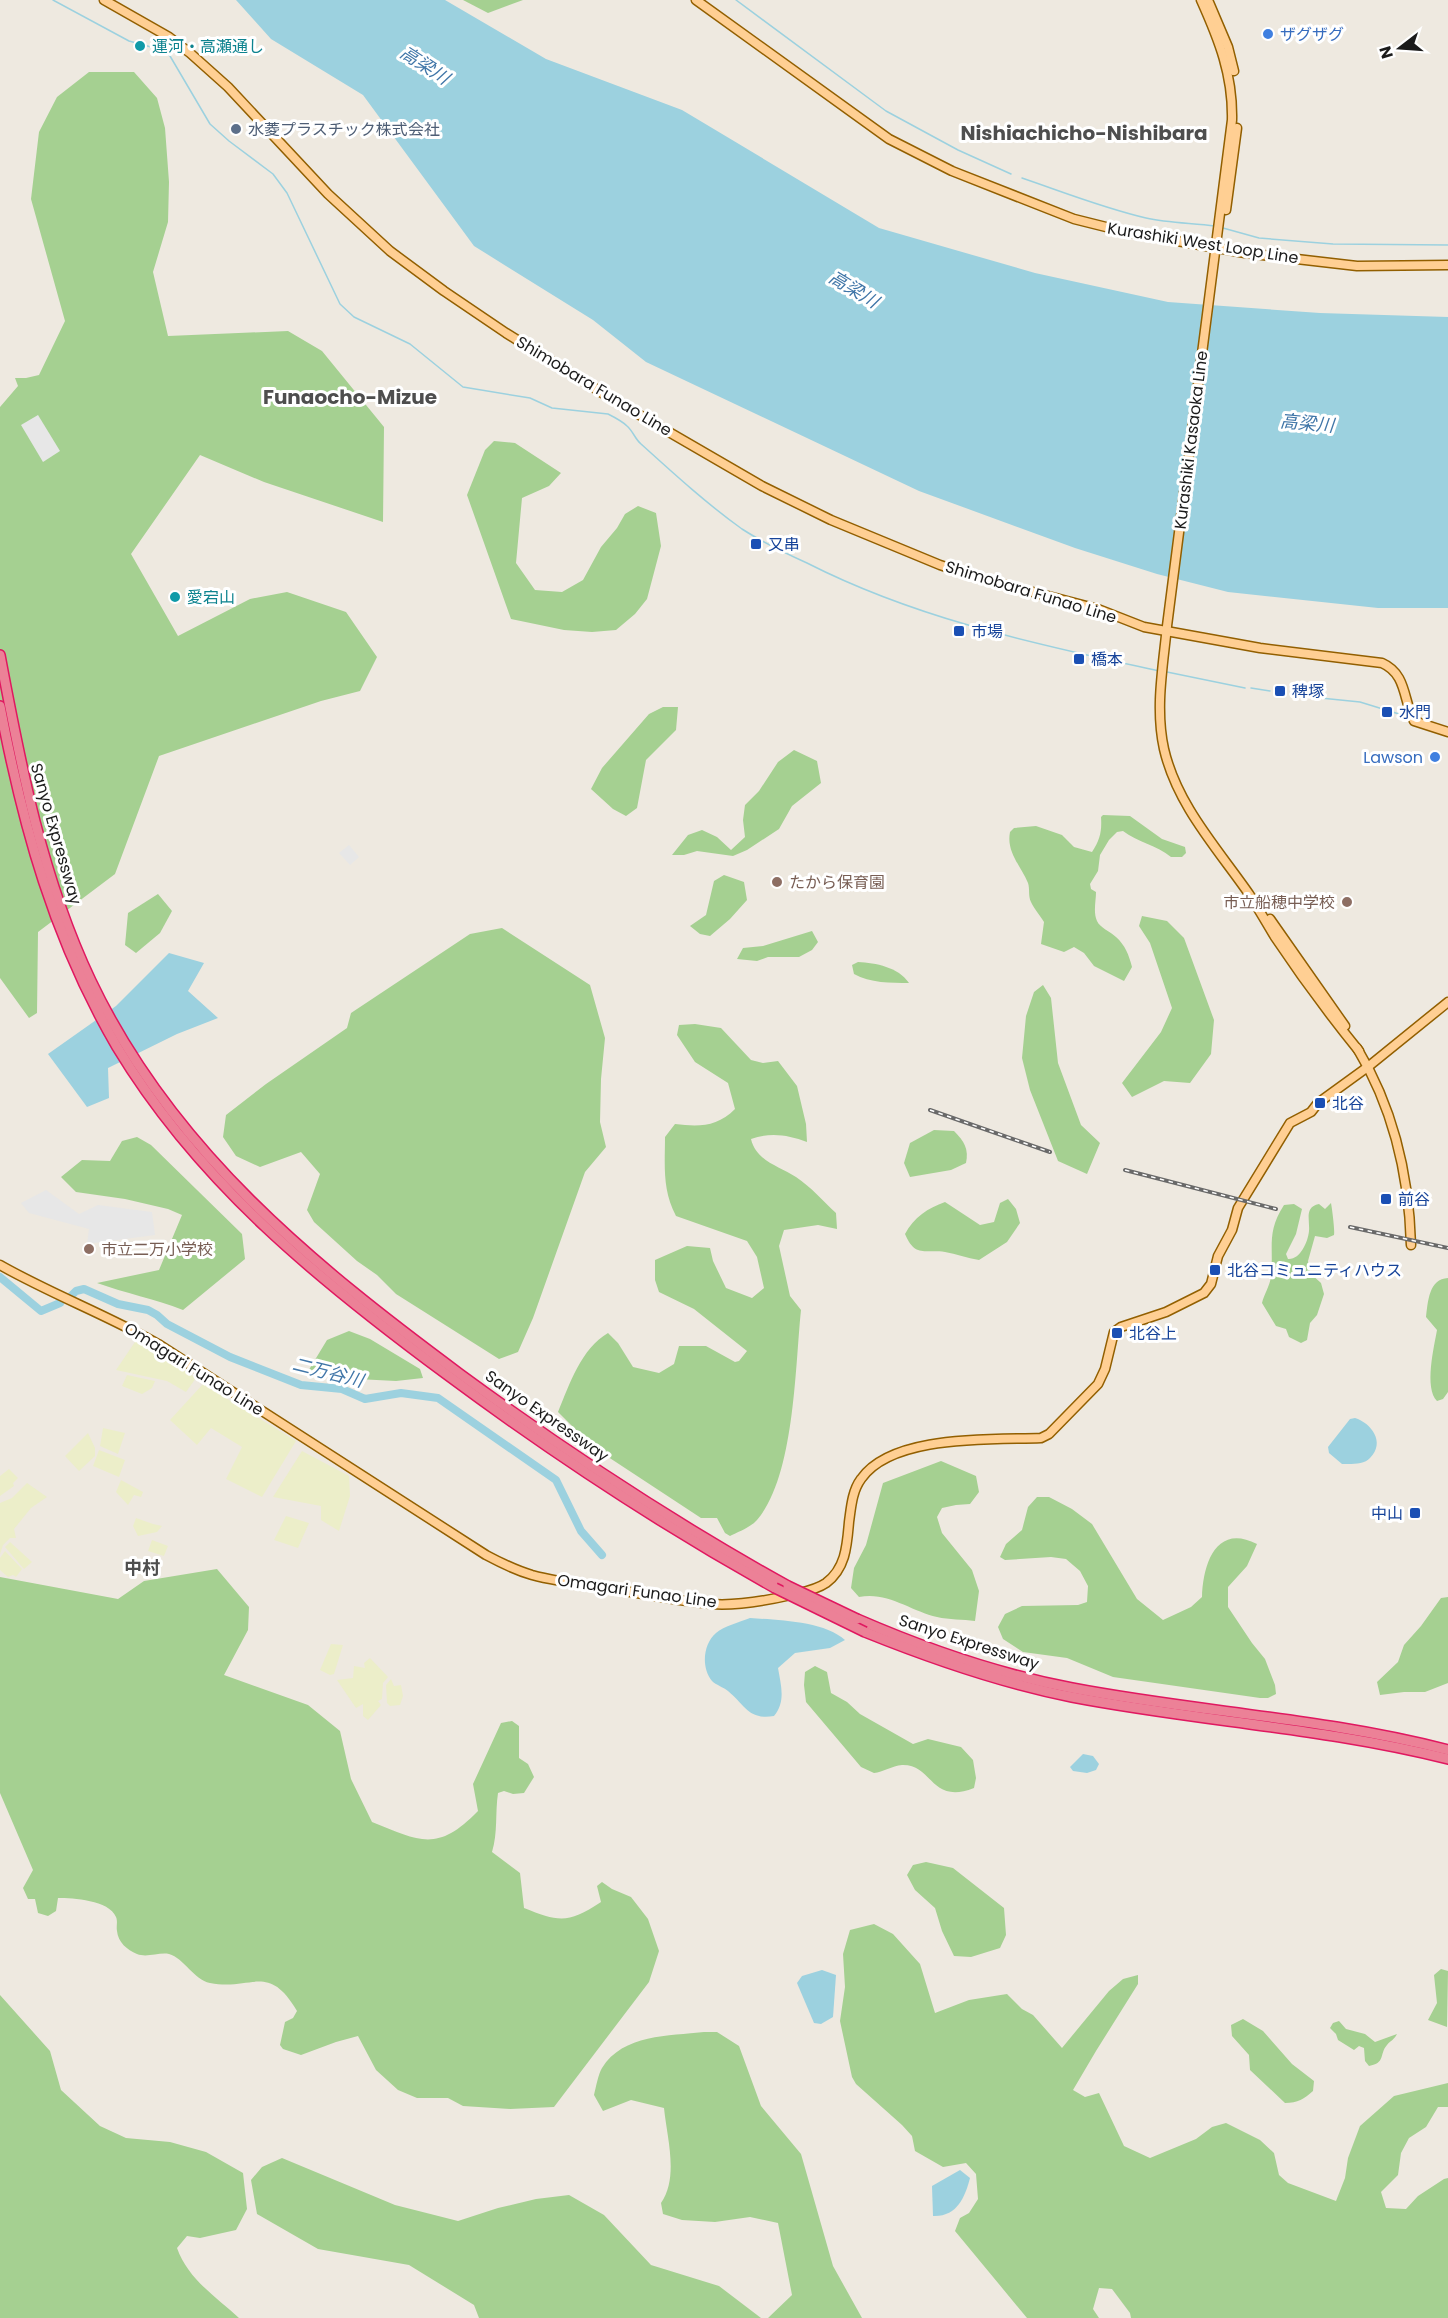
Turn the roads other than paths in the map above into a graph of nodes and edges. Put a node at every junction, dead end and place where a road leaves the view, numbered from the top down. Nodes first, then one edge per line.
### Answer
1 (104, 0) edge
2 (696, 0) edge
3 (1201, 0) edge
4 (1208, 0) edge
5 (1235, 120) junction
6 (1215, 252) junction
7 (1448, 265) edge
8 (1166, 633) junction
9 (0, 655) edge
10 (0, 706) edge
11 (1448, 732) edge
12 (87, 983) junction
13 (1448, 1002) edge
14 (1369, 1066) junction
15 (142, 1078) junction
16 (1412, 1245) dead end
17 (0, 1265) edge
18 (1448, 1750) edge
19 (1448, 1759) edge

1 - 8 main road, Shimobara Funao Line
2 - 6 main road, Kurashiki West Loop Line
3 - 5 main road, Kurashiki Kasaoka Line
4 - 5 main road, Kurashiki Kasaoka Line
5 - 6 main road, Kurashiki Kasaoka Line
6 - 7 main road, Kurashiki West Loop Line
6 - 8 main road, Kurashiki Kasaoka Line
8 - 11 main road
8 - 14 main road, Kurashiki Kasaoka Line
9 - 12 highway, Sanyo Expressway
10 - 12 highway, Sanyo Expressway
12 - 15 highway, Sanyo Expressway
13 - 14 main road, Omagari Funao Line
14 - 16 main road, Kurashiki Kasaoka Line
14 - 17 main road, Omagari Funao Line
15 - 18 highway, Sanyo Expressway, bridge
15 - 19 highway, Sanyo Expressway, bridge

